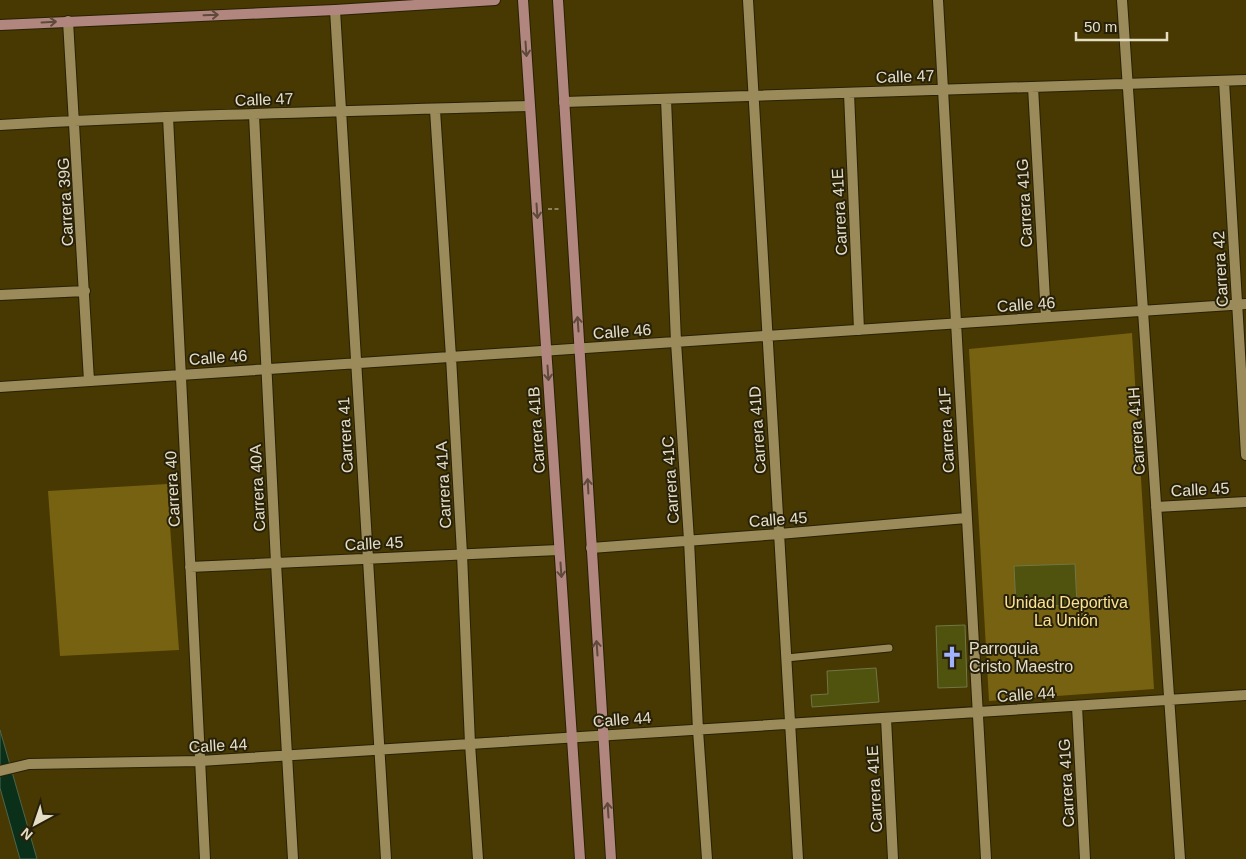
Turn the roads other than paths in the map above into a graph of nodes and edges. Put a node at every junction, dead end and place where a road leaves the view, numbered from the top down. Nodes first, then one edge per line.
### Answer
1 (495, 0) edge
2 (523, 0) edge
3 (558, 0) edge
4 (748, 0) edge
5 (938, 0) edge
6 (1122, 0) edge
7 (335, 10) junction
8 (68, 22) junction
9 (0, 25) edge
10 (1246, 80) edge
11 (1224, 81) junction
12 (1128, 84) junction
13 (1033, 87) junction
14 (943, 90) junction
15 (848, 93) junction
16 (754, 96) junction
17 (666, 99) junction
18 (564, 102) junction
19 (530, 106) junction
20 (435, 110) junction
21 (342, 111) junction
22 (254, 115) junction
23 (168, 117) junction
24 (75, 121) junction
25 (0, 125) edge
26 (85, 291) junction
27 (0, 295) edge
28 (1242, 304) edge
29 (1143, 311) junction
30 (1046, 317) junction
31 (955, 323) junction
32 (859, 330) junction
33 (766, 336) junction
34 (676, 342) junction
35 (579, 348) junction
36 (546, 350) junction
37 (451, 357) junction
38 (357, 363) junction
39 (266, 369) junction
40 (181, 375) junction
41 (89, 381) junction
42 (0, 387) edge
43 (1246, 455) edge
44 (1246, 502) edge
45 (1156, 507) junction
46 (966, 518) junction
47 (779, 534) junction
48 (690, 540) junction
49 (591, 548) junction
50 (559, 550) junction
51 (462, 554) junction
52 (367, 558) junction
53 (276, 563) junction
54 (190, 567) junction
55 (889, 648) dead end
56 (786, 658) junction
57 (1246, 695) edge
58 (1168, 700) junction
59 (1077, 706) junction
60 (977, 712) junction
61 (886, 718) junction
62 (789, 724) junction
63 (698, 730) junction
64 (603, 736) junction
65 (572, 738) junction
66 (470, 744) junction
67 (378, 750) junction
68 (286, 756) junction
69 (200, 761) junction
70 (0, 770) edge
71 (205, 859) edge
72 (293, 859) edge
73 (386, 859) edge
74 (478, 859) edge
75 (580, 859) edge
76 (611, 859) edge
77 (707, 859) edge
78 (798, 859) edge
79 (893, 859) edge
80 (986, 859) edge
81 (1085, 859) edge
82 (1180, 859) edge

1 - 7 street
2 -> 19 street, Carrera 41B
3 - 18 street
4 - 16 street, Carrera 41D
5 - 14 street, Carrera 41F
6 - 12 street, Carrera 41H
8 -> 7 street
7 - 21 street, Carrera 41
9 -> 8 street
8 - 24 street, Carrera 39G
10 - 11 street, Calle 47
11 - 12 street, Calle 47
11 - 28 street, Carrera 42
12 - 13 street, Calle 47
12 - 29 street, Carrera 41H
13 - 14 street, Calle 47
13 - 30 street, Carrera 41G
14 - 15 street, Calle 47
14 - 31 street, Carrera 41F
15 - 16 street, Calle 47
15 - 32 street, Carrera 41E
16 - 17 street, Calle 47
16 - 33 street, Carrera 41D
17 - 18 street, Calle 47
17 - 34 street, Carrera 41C
35 -> 18 street
19 - 20 street, Calle 47
19 -> 36 street, Carrera 41B
20 - 21 street, Calle 47
20 - 37 street, Carrera 41A
21 - 22 street, Calle 47
21 - 38 street, Carrera 41
22 - 23 street, Calle 47
22 - 39 street, Carrera 40A
23 - 24 street, Calle 47
23 - 40 street, Carrera 40
24 - 25 street, Calle 47
24 - 26 street, Carrera 39G
26 - 27 street
26 - 41 street, Carrera 39G
28 - 29 street, Calle 46
28 - 43 street, Carrera 42
29 - 30 street, Calle 46
29 - 45 street, Carrera 41H
30 - 31 street, Calle 46
31 - 32 street, Calle 46
31 - 46 street, Carrera 41F
32 - 33 street, Calle 46
33 - 34 street, Calle 46
33 - 47 street, Carrera 41D
34 - 35 street, Calle 46
34 - 48 street, Carrera 41C
35 - 36 street, Calle 46
49 -> 35 street
36 - 37 street, Calle 46
36 -> 50 street, Carrera 41B
37 - 38 street, Calle 46
37 - 51 street, Carrera 41A
38 - 39 street, Calle 46
38 - 52 street, Carrera 41
39 - 40 street, Calle 46
39 - 53 street, Carrera 40A
40 - 41 street, Calle 46
40 - 54 street, Carrera 40
41 - 42 street, Calle 46
44 - 45 street, Calle 45
45 - 58 street, Carrera 41H
46 - 47 street, Calle 45
46 - 60 street, Carrera 41F
47 - 48 street, Calle 45
47 - 56 street, Carrera 41D
48 - 49 street, Calle 45
48 - 63 street, Carrera 41C
64 -> 49 street
50 - 51 street, Calle 45
50 -> 65 street, Carrera 41B
51 - 52 street, Calle 45
51 - 66 street, Carrera 41A
52 - 53 street, Calle 45
52 - 67 street, Carrera 41
53 - 54 street, Calle 45
53 - 68 street, Carrera 40A
54 - 69 street, Carrera 40
55 - 56 lane
56 - 62 street, Carrera 41D
57 - 58 street, Calle 44
58 - 59 street, Calle 44
58 - 82 street, Carrera 41H
59 - 60 street, Calle 44
59 - 81 street, Carrera 41G
60 - 61 street, Calle 44
60 - 80 street, Carrera 41F
61 - 62 street, Calle 44
61 - 79 street, Carrera 41E
62 - 63 street, Calle 44
62 - 78 street, Carrera 41D
63 - 64 street, Calle 44
63 - 77 street, Carrera 41C
64 - 65 street, Calle 44
76 -> 64 street
65 - 66 street, Calle 44
65 - 75 street, Carrera 41B
66 - 67 street, Calle 44
66 - 74 street, Carrera 41A
67 - 68 street, Calle 44
67 - 73 street, Carrera 41
68 - 69 street, Calle 44
68 - 72 street, Carrera 40A
69 - 70 street, Calle 44
69 - 71 street, Carrera 40

